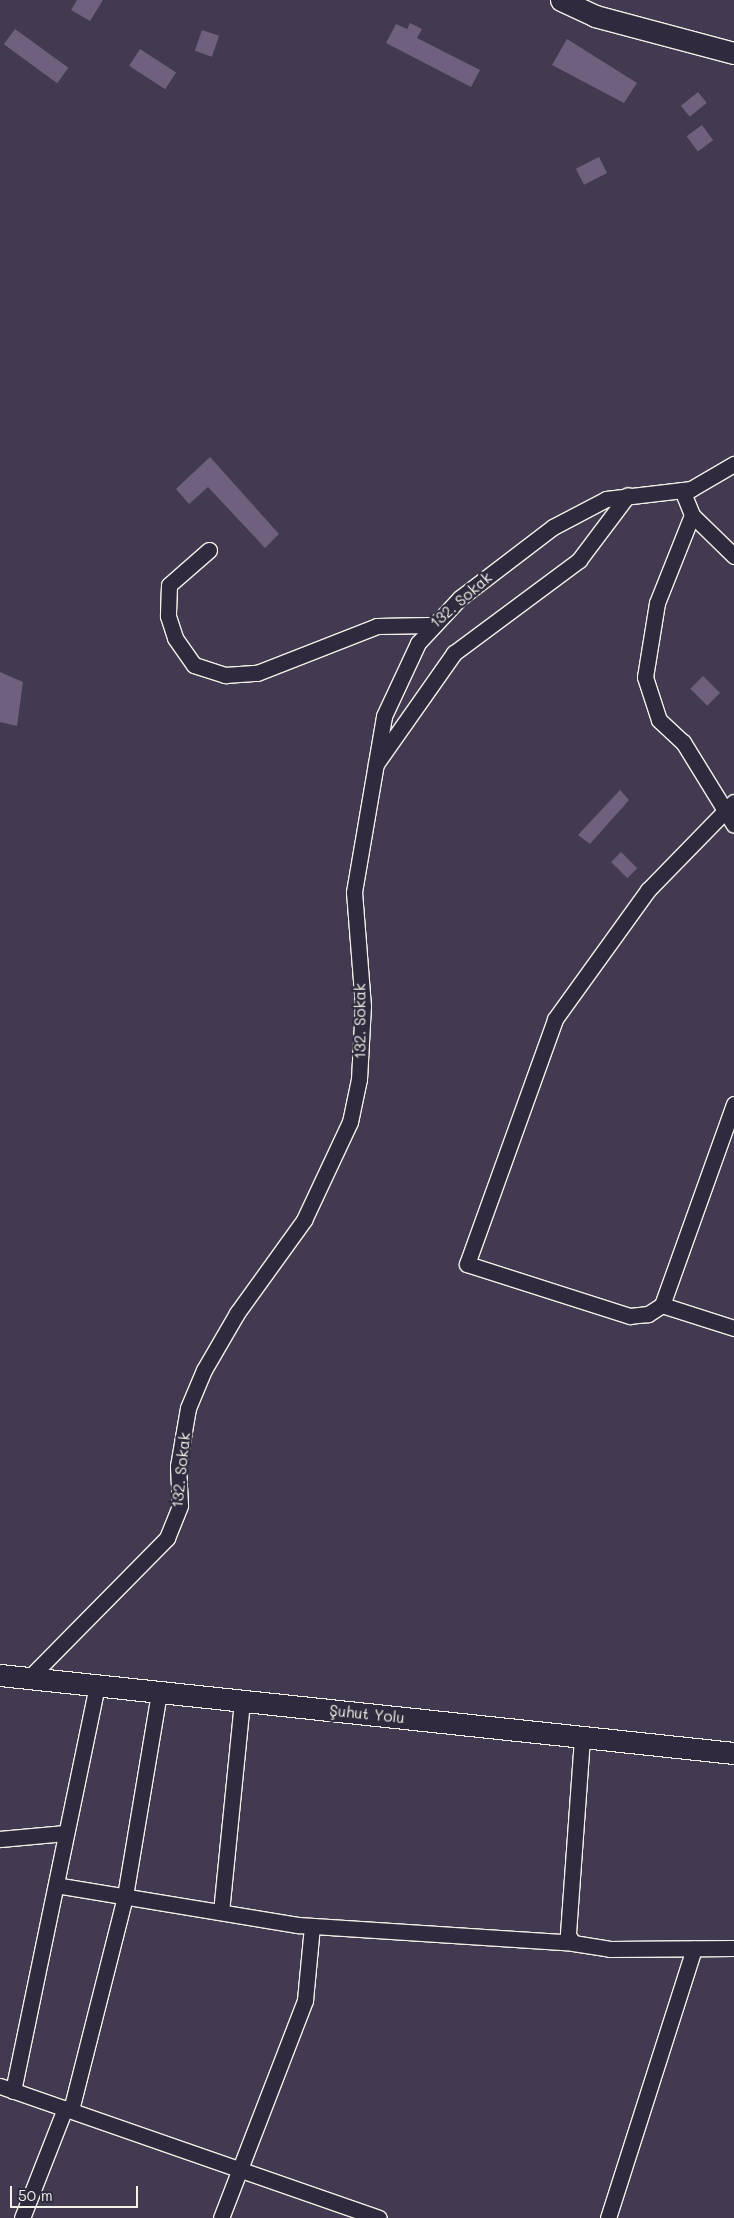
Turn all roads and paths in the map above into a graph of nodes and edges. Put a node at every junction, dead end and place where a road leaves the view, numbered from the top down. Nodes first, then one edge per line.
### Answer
1 (561, 0) edge
2 (734, 53) edge
3 (734, 464) edge
4 (682, 490) junction
5 (628, 495) junction
6 (692, 515) junction
7 (209, 550) dead end
8 (732, 550) edge
9 (430, 625) junction
10 (371, 773) junction
11 (729, 806) edge
12 (734, 825) edge
13 (734, 1104) edge
14 (662, 1305) junction
15 (734, 1328) edge
16 (0, 1675) edge
17 (29, 1678) junction
18 (97, 1685) junction
19 (160, 1692) junction
20 (242, 1701) junction
21 (582, 1738) junction
22 (734, 1753) edge
23 (66, 1833) junction
24 (0, 1840) edge
25 (56, 1884) junction
26 (125, 1896) junction
27 (222, 1912) junction
28 (312, 1926) junction
29 (573, 1943) junction
30 (694, 1948) junction
31 (734, 1948) edge
32 (6, 2088) edge
33 (68, 2109) junction
34 (241, 2168) junction
35 (22, 2218) edge
36 (221, 2218) edge
37 (379, 2218) edge
38 (608, 2218) edge

1 - 2 main road
3 - 4 street, 132. Sokak
4 - 5 street, 132. Sokak
4 - 6 street
5 - 9 street, 132. Sokak
5 - 10 street
6 - 8 street
6 - 11 street
7 - 9 street
9 - 10 street, 132. Sokak
10 - 17 street, 132. Sokak
11 - 12 street
11 - 14 street
13 - 14 street
14 - 15 street
16 - 17 main road, Şuhut Yolu
17 - 18 main road, Şuhut Yolu
18 - 19 main road, Şuhut Yolu
18 - 23 street
19 - 20 main road, Şuhut Yolu
19 - 26 street
20 - 21 main road, Şuhut Yolu
20 - 27 street
21 - 22 main road, Şuhut Yolu
21 - 29 street
23 - 24 street
23 - 25 street
25 - 26 street
25 - 32 street
26 - 27 street
26 - 33 street
27 - 28 street
28 - 29 street
28 - 34 street
29 - 30 street
30 - 31 street
30 - 38 street
32 - 33 street
33 - 34 street
33 - 35 street
34 - 36 street
34 - 37 street

